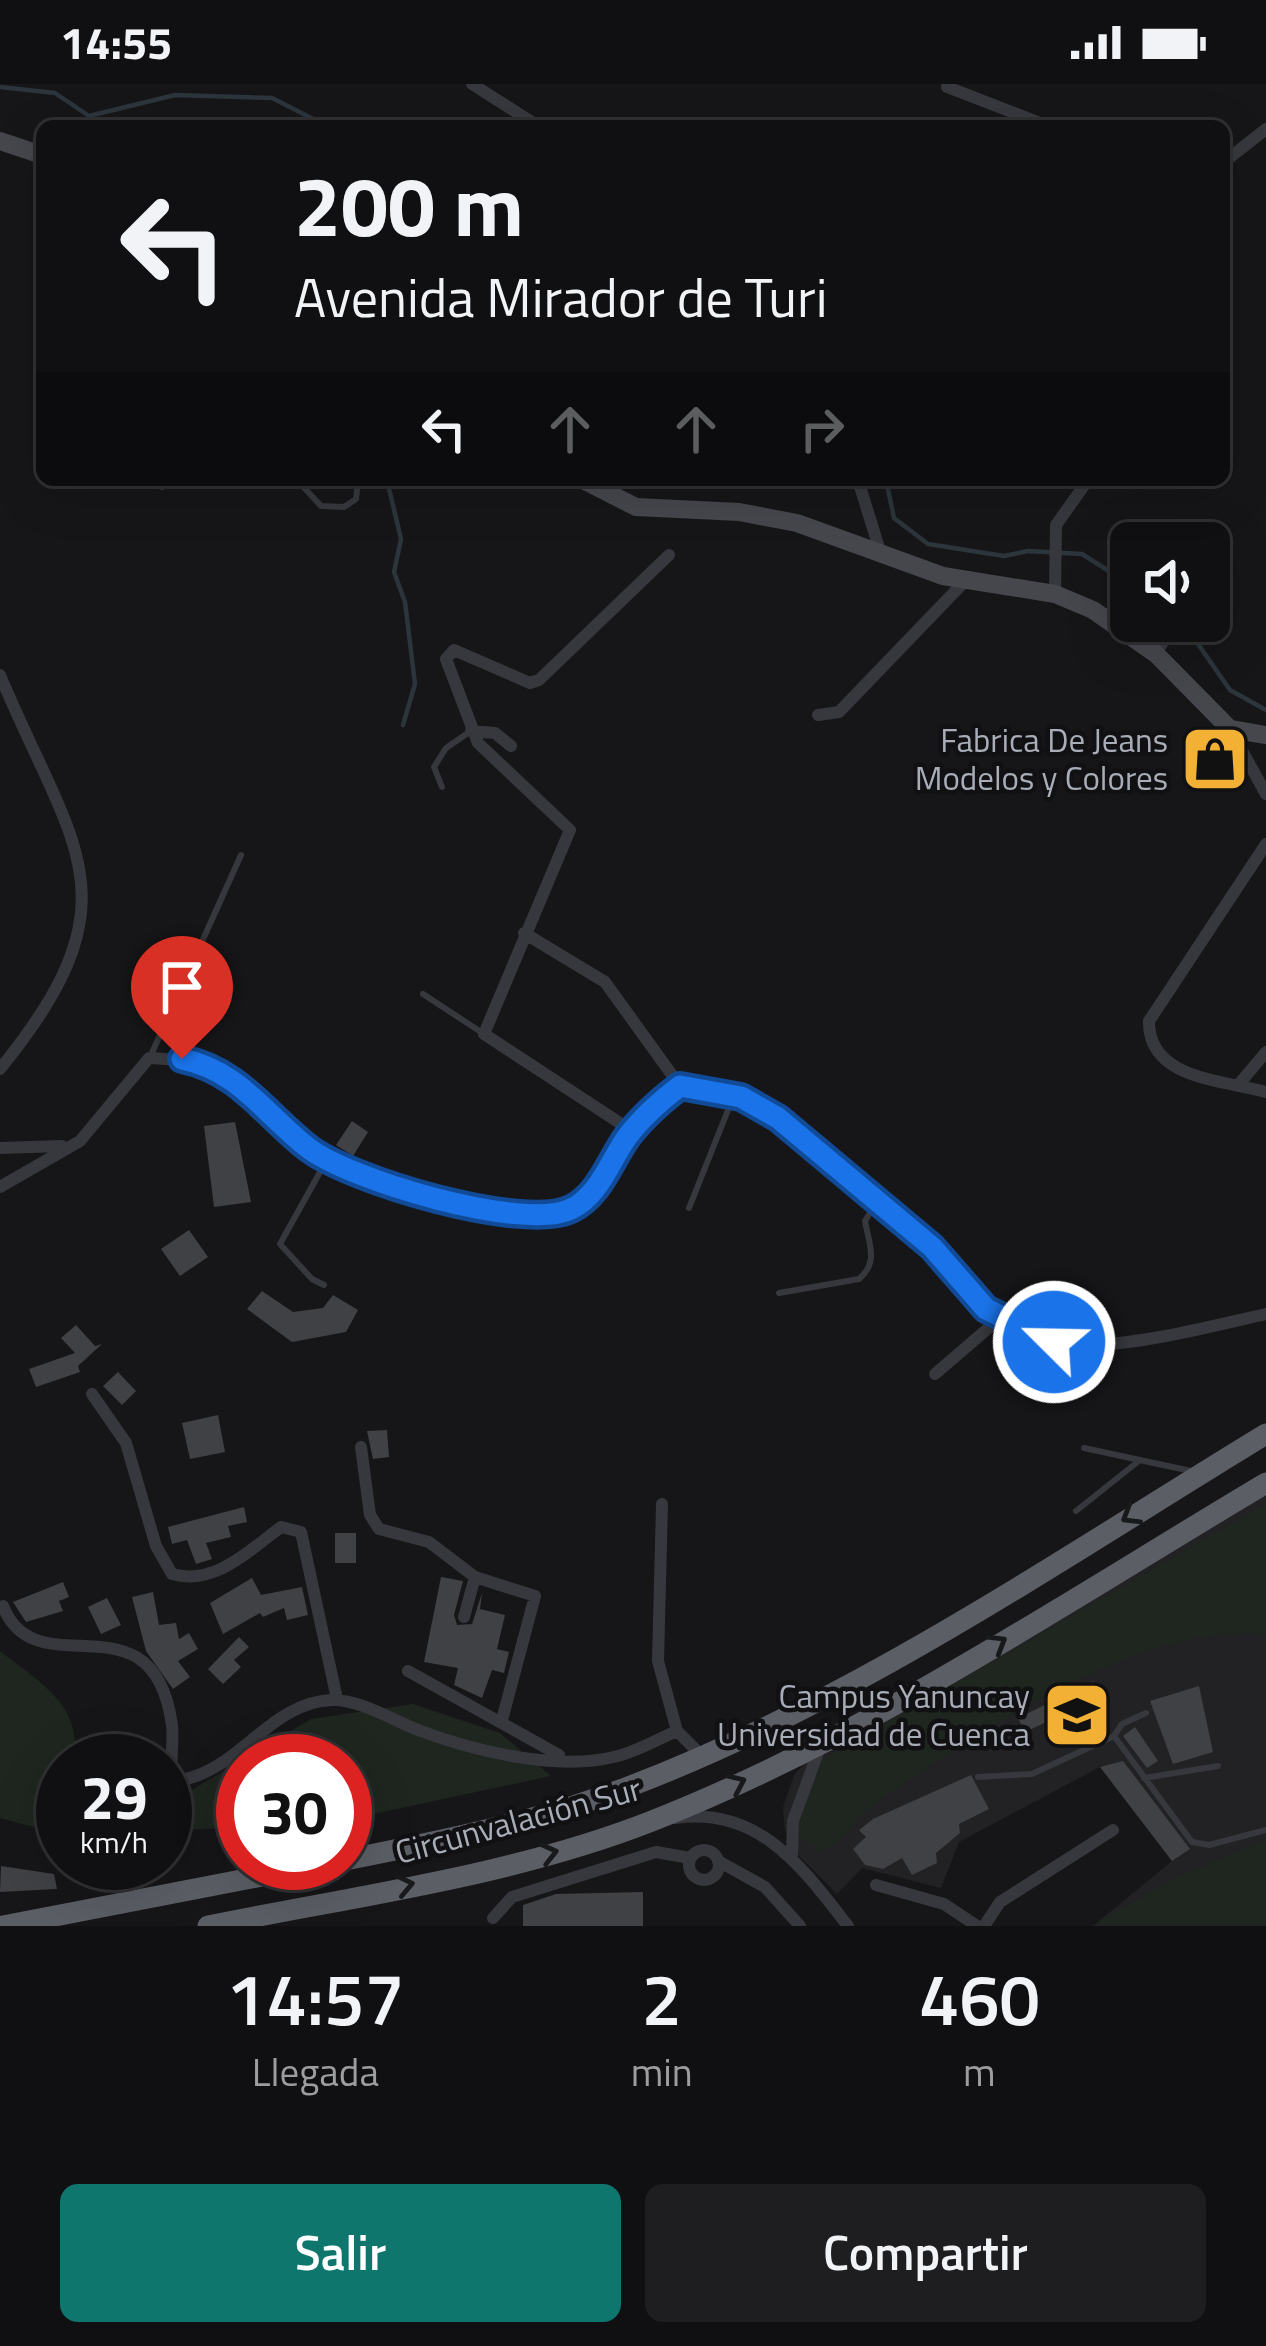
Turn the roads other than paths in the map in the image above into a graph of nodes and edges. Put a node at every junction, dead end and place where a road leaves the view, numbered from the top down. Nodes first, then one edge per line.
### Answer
1 (472, 84) edge
2 (947, 87) edge
3 (529, 120) edge
4 (1032, 120) edge
5 (1266, 129) edge
6 (0, 142) edge
7 (36, 153) edge
8 (1230, 157) edge
9 (302, 486) edge
10 (357, 486) edge
11 (595, 486) edge
12 (860, 486) edge
13 (1084, 486) edge
14 (880, 551) junction
15 (669, 555) dead end
16 (967, 579) junction
17 (1055, 594) junction
18 (1163, 642) edge
19 (1156, 654) junction
20 (0, 676) edge
21 (818, 715) dead end
22 (1230, 729) junction
23 (471, 731) junction
24 (1266, 735) edge
25 (512, 746) dead end
26 (442, 787) dead end
27 (1266, 794) edge
28 (1266, 844) edge
29 (241, 855) dead end
30 (524, 933) junction
31 (423, 994) dead end
32 (484, 1034) junction
33 (1266, 1052) edge
34 (149, 1058) junction
35 (0, 1069) edge
36 (1239, 1084) junction
37 (680, 1086) junction
38 (1266, 1092) edge
39 (734, 1095) junction
40 (632, 1131) junction
41 (64, 1146) junction
42 (0, 1148) edge
43 (327, 1160) junction
44 (0, 1187) edge
45 (877, 1203) junction
46 (689, 1208) dead end
47 (325, 1285) dead end
48 (779, 1293) dead end
49 (1266, 1314) edge
50 (999, 1318) junction
51 (934, 1374) dead end
52 (92, 1394) dead end
53 (1266, 1434) edge
54 (361, 1447) dead end
55 (1084, 1448) dead end
56 (1141, 1460) junction
57 (1201, 1474) junction
58 (1266, 1483) edge
59 (662, 1504) dead end
60 (1076, 1511) dead end
61 (475, 1577) junction
62 (4, 1606) dead end
63 (464, 1617) dead end
64 (408, 1671) dead end
65 (337, 1700) junction
66 (1146, 1712) dead end
67 (502, 1720) junction
68 (677, 1731) junction
69 (1114, 1736) junction
70 (823, 1741) junction
71 (701, 1755) junction
72 (565, 1759) junction
73 (1218, 1766) dead end
74 (978, 1778) dead end
75 (1144, 1778) junction
76 (650, 1822) junction
77 (1113, 1830) dead end
78 (1266, 1830) edge
79 (372, 1854) edge
80 (792, 1855) junction
81 (690, 1858) junction
82 (718, 1861) junction
83 (216, 1885) edge
84 (876, 1885) dead end
85 (493, 1918) dead end
86 (267, 1919) edge
87 (3, 1926) edge
88 (208, 1926) edge
89 (800, 1926) edge
90 (848, 1926) edge
91 (981, 1926) edge

1 - 3 street
2 - 4 street
5 - 8 street
6 - 7 main road
9 - 10 lane
11 - 14 main road
12 - 14 street
13 - 17 street
14 - 16 main road
15 - 23 street
16 - 17 main road
16 - 21 street
17 - 19 main road
18 - 19 street
19 - 22 main road
20 - 35 street
22 - 24 main road
22 - 27 street
23 - 25 street
23 - 26 lane
23 - 30 street
28 - 36 street
29 - 34 lane
30 - 32 street
30 - 37 street
31 - 32 lane
32 - 40 street
33 - 36 street
34 - 41 street
34 - 43 street
36 - 38 street
37 - 39 street
37 - 40 street
39 - 45 street
39 - 46 lane
40 - 43 street
41 - 42 street
41 - 44 street
43 - 47 lane
45 - 48 lane
45 - 50 street
49 - 50 street
50 - 51 street
52 - 65 street
53 - 57 highway, Circunvalación Sur
54 - 61 street
55 - 56 lane
56 - 57 lane
56 - 60 lane
57 -> 71 highway, Circunvalación Sur
70 -> 58 highway, Circunvalación Sur
59 - 68 street
61 - 63 street
61 - 67 street
62 - 65 street
64 - 67 street
65 - 72 street
66 - 69 lane
67 - 72 street
68 - 71 street
68 - 72 street
69 - 74 lane
69 - 75 lane
76 -> 70 highway, Circunvalación Sur
70 - 80 street
71 - 79 highway, Circunvalación Sur
73 - 75 lane
75 - 78 lane
76 - 80 street
86 -> 76 highway, Circunvalación Sur
77 - 91 street
80 - 90 street
81 - 82 street
81 - 82 street
81 - 85 street
82 - 89 street
83 - 87 highway
84 - 91 street
86 - 88 highway, Circunvalación Sur

